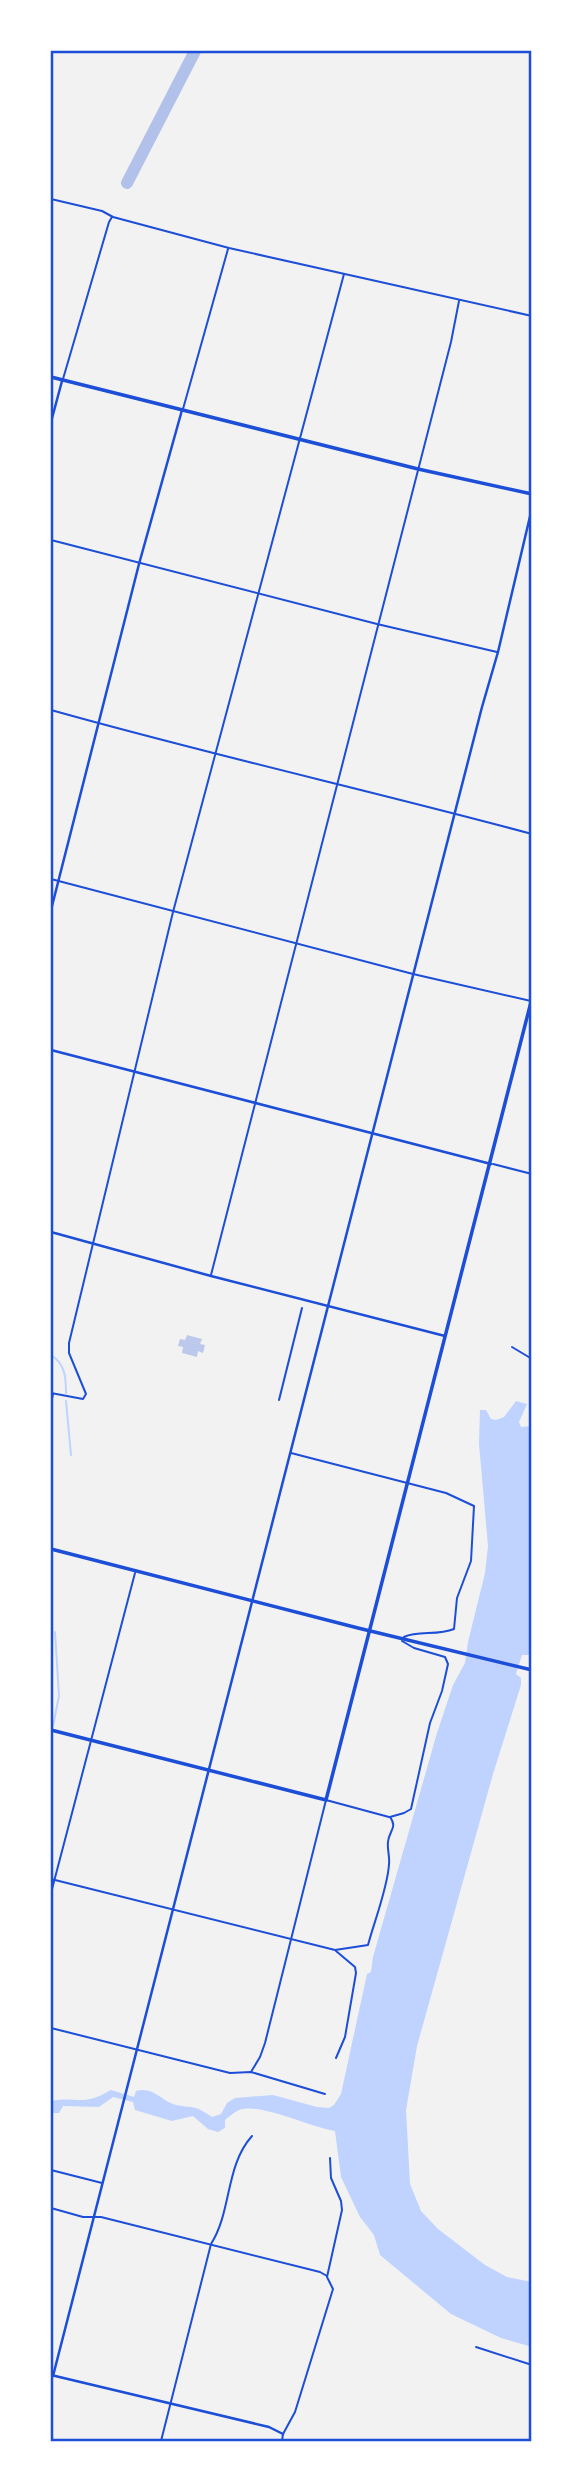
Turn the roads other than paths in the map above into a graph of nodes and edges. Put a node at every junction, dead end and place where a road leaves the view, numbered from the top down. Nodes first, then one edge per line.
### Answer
1 (51, 199) edge
2 (113, 217) junction
3 (229, 248) junction
4 (344, 274) junction
5 (459, 301) junction
6 (532, 316) edge
7 (51, 377) edge
8 (62, 380) junction
9 (183, 410) junction
10 (51, 422) edge
11 (301, 439) junction
12 (418, 469) junction
13 (532, 494) edge
14 (532, 508) edge
15 (51, 540) edge
16 (139, 564) junction
17 (259, 595) junction
18 (377, 624) junction
19 (498, 652) junction
20 (51, 710) edge
21 (99, 724) junction
22 (216, 755) junction
23 (336, 785) junction
24 (456, 813) junction
25 (532, 834) edge
26 (51, 879) edge
27 (58, 881) junction
28 (51, 910) edge
29 (173, 912) junction
30 (296, 942) junction
31 (413, 974) junction
32 (532, 1000) edge
33 (51, 1050) edge
34 (135, 1073) junction
35 (254, 1105) junction
36 (372, 1135) junction
37 (491, 1164) junction
38 (532, 1174) edge
39 (51, 1232) edge
40 (93, 1243) junction
41 (211, 1276) junction
42 (327, 1304) junction
43 (302, 1308) dead end
44 (445, 1336) junction
45 (512, 1347) dead end
46 (532, 1359) edge
47 (52, 1394) edge
48 (279, 1400) dead end
49 (51, 1403) edge
50 (290, 1452) junction
51 (407, 1484) junction
52 (51, 1549) edge
53 (135, 1571) junction
54 (252, 1601) junction
55 (370, 1631) junction
56 (402, 1638) junction
57 (532, 1670) edge
58 (51, 1730) edge
59 (90, 1740) junction
60 (209, 1770) junction
61 (326, 1800) junction
62 (390, 1817) junction
63 (52, 1879) edge
64 (51, 1893) edge
65 (173, 1910) junction
66 (290, 1939) junction
67 (335, 1950) junction
68 (51, 2028) edge
69 (137, 2050) junction
70 (336, 2058) dead end
71 (251, 2072) junction
72 (325, 2094) dead end
73 (252, 2136) dead end
74 (330, 2158) dead end
75 (51, 2170) edge
76 (103, 2184) junction
77 (51, 2208) edge
78 (95, 2215) junction
79 (211, 2244) junction
80 (327, 2277) junction
81 (476, 2347) dead end
82 (532, 2365) edge
83 (52, 2377) edge
84 (170, 2403) junction
85 (283, 2434) junction
86 (161, 2441) edge
87 (282, 2441) edge

1 - 2 street
2 - 3 street
2 - 8 street
3 - 4 street
3 - 9 street
4 - 5 street
4 - 11 street
5 - 6 street
5 - 12 street
7 - 8 main road
8 - 9 main road
8 - 10 street
9 - 11 main road
9 - 16 street
11 - 12 main road
11 - 17 street
12 - 13 main road
12 - 18 street
14 - 19 street
15 - 16 street
16 - 17 street
16 - 21 street
17 - 18 street
17 - 22 street
18 - 19 street
18 - 23 street
19 - 24 street
20 - 21 street
21 - 22 street
21 - 27 street
22 - 23 street
22 - 29 street
23 - 24 street
23 - 30 street
24 - 25 street
24 - 31 street
26 - 27 street
27 - 28 street
27 - 29 street
29 - 30 street
29 - 34 street
30 - 31 street
30 - 35 street
31 - 32 street
31 - 36 street
32 - 37 main road
33 - 34 street
34 - 35 street
34 - 40 street
35 - 36 street
35 - 41 street
36 - 37 street
36 - 42 street
37 - 38 street
37 - 44 main road
39 - 40 street
40 - 41 street
40 - 47 street
41 - 42 street
42 - 44 street
42 - 50 street
43 - 48 street
44 - 51 main road
45 - 46 street
47 - 49 street
50 - 51 street
50 - 54 street
51 - 55 main road
51 - 56 street
52 - 53 main road
53 - 54 main road
53 - 59 street
54 - 55 main road
54 - 60 street
55 - 56 main road
55 - 61 main road
56 - 57 main road
56 - 62 street
58 - 59 main road
59 - 60 main road
59 - 63 street
60 - 61 main road
60 - 65 street
61 - 62 street
61 - 66 street
62 - 67 street
63 - 64 street
63 - 65 street
65 - 66 street
65 - 69 street
66 - 67 street
66 - 71 street
67 - 70 street
68 - 69 street
69 - 71 street
69 - 76 street
71 - 72 street
73 - 79 street
74 - 80 street
75 - 76 street
76 - 78 street
77 - 78 street
78 - 79 street
78 - 83 street
79 - 80 street
79 - 84 street
80 - 85 street
81 - 82 street
83 - 84 street
84 - 85 street
84 - 86 street
85 - 87 street

